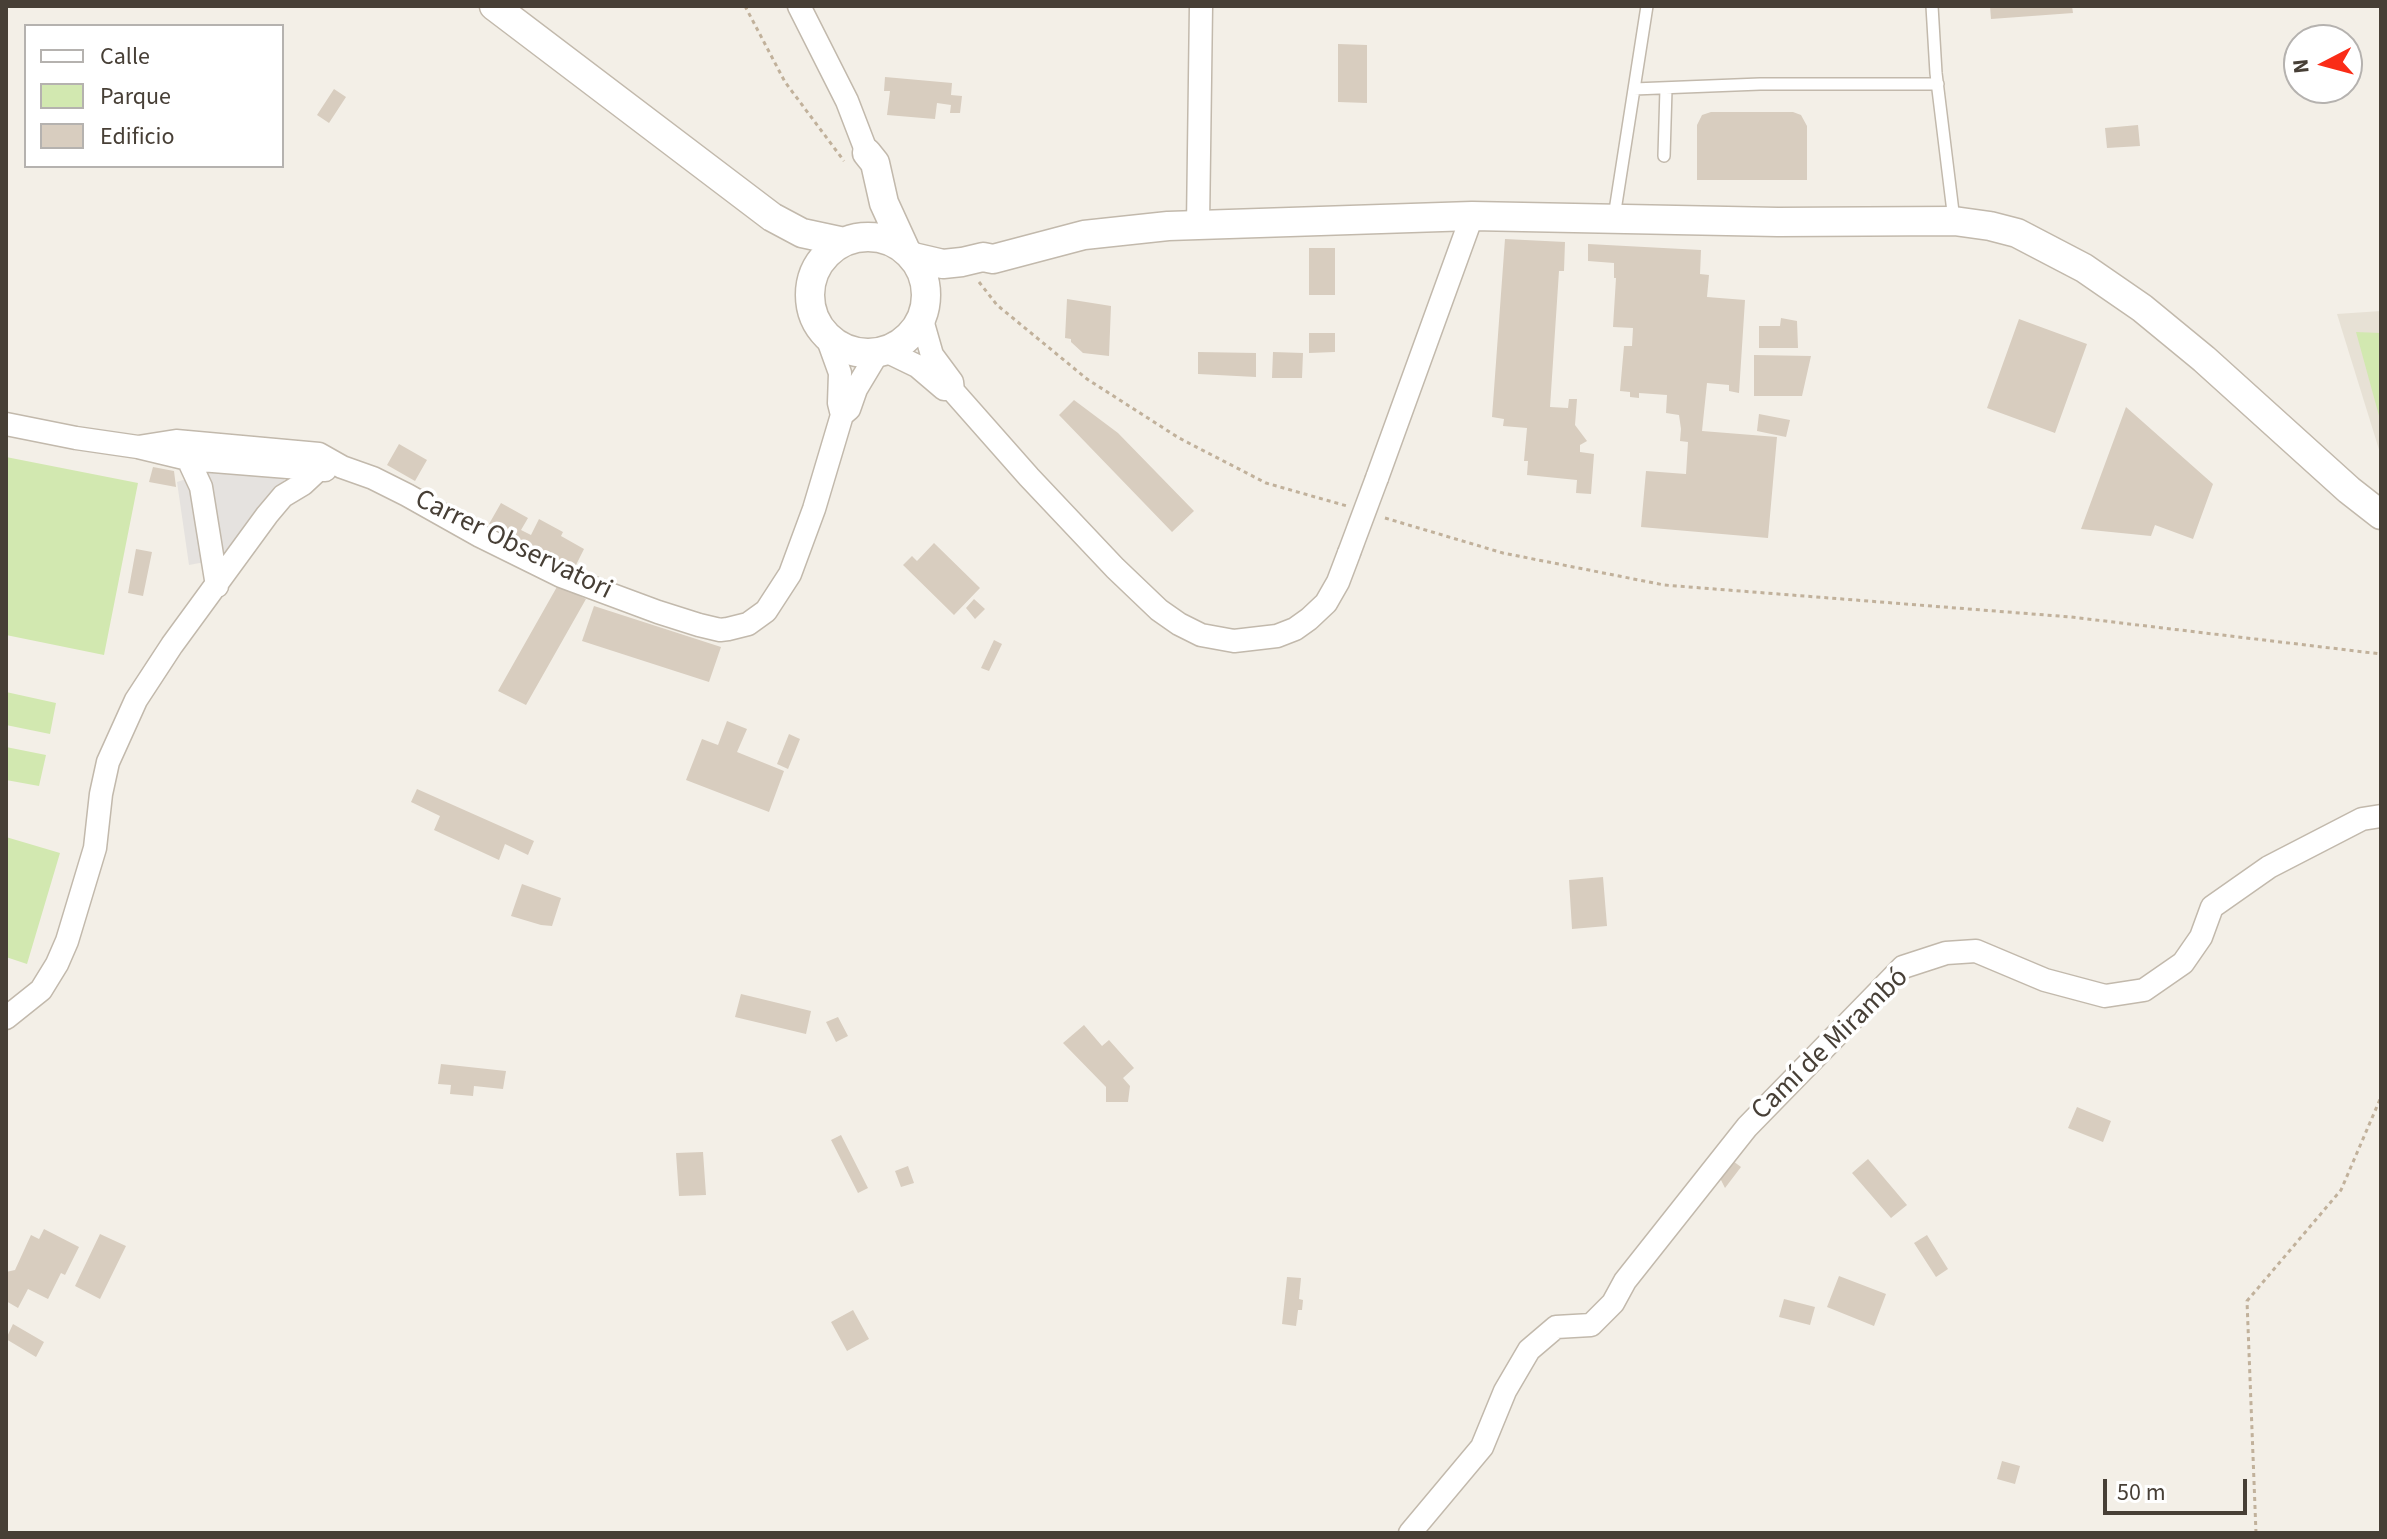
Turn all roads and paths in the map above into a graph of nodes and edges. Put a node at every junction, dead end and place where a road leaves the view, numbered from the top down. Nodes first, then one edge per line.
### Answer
1 (494, 6) edge
2 (745, 6) edge
3 (799, 6) edge
4 (1201, 6) edge
5 (1647, 6) edge
6 (1932, 6) edge
7 (1938, 84) junction
8 (1634, 89) junction
9 (1666, 89) junction
10 (1664, 156) dead end
11 (859, 162) junction
12 (1472, 216) junction
13 (772, 217) junction
14 (1614, 218) junction
15 (1954, 221) junction
16 (1198, 225) junction
17 (849, 240) junction
18 (910, 254) junction
19 (982, 266) junction
20 (811, 287) junction
21 (924, 310) junction
22 (827, 337) junction
23 (881, 352) junction
24 (953, 391) junction
25 (842, 415) junction
26 (6, 424) edge
27 (138, 447) junction
28 (249, 447) junction
29 (280, 458) junction
30 (198, 466) junction
31 (342, 467) junction
32 (318, 470) junction
33 (283, 496) junction
34 (1355, 509) dead end
35 (2381, 515) edge
36 (1385, 518) dead end
37 (217, 586) junction
38 (2381, 654) edge
39 (2381, 816) edge
40 (6, 1018) edge
41 (2381, 1097) edge
42 (1410, 1533) edge
43 (2256, 1533) edge

1 - 13 street
2 - 11 path
3 - 11 street
4 - 16 street
5 - 8 lane
6 - 7 lane
7 - 9 lane
7 - 15 lane
8 - 9 lane
8 - 14 lane
9 - 10 lane
11 - 17 street
11 - 18 street
12 - 14 street
12 - 16 street
12 - 24 street, bridge
13 - 17 street
13 - 20 street
14 - 15 street
15 - 35 street
16 - 19 street
17 - 18 street
17 - 20 street
18 - 19 street
18 - 21 street
19 - 21 street
19 - 34 path
20 - 22 street
21 - 23 street
21 - 24 street
22 - 23 street
22 - 25 street
23 - 24 street
23 - 25 street
25 - 31 street, Carrer Observatori
26 - 27 street, Carrer Observatori
27 - 28 street
27 - 30 street, Carrer Observatori
28 - 29 street
28 - 30 street
29 - 30 street, Carrer Observatori
29 - 31 street
29 - 32 street, Carrer Observatori
29 - 33 street
30 - 37 street
31 - 32 street, Carrer Observatori
32 - 33 street
33 - 37 street
36 - 38 path
37 - 40 street
39 - 42 street, Camí de Mirambó
41 - 43 path

